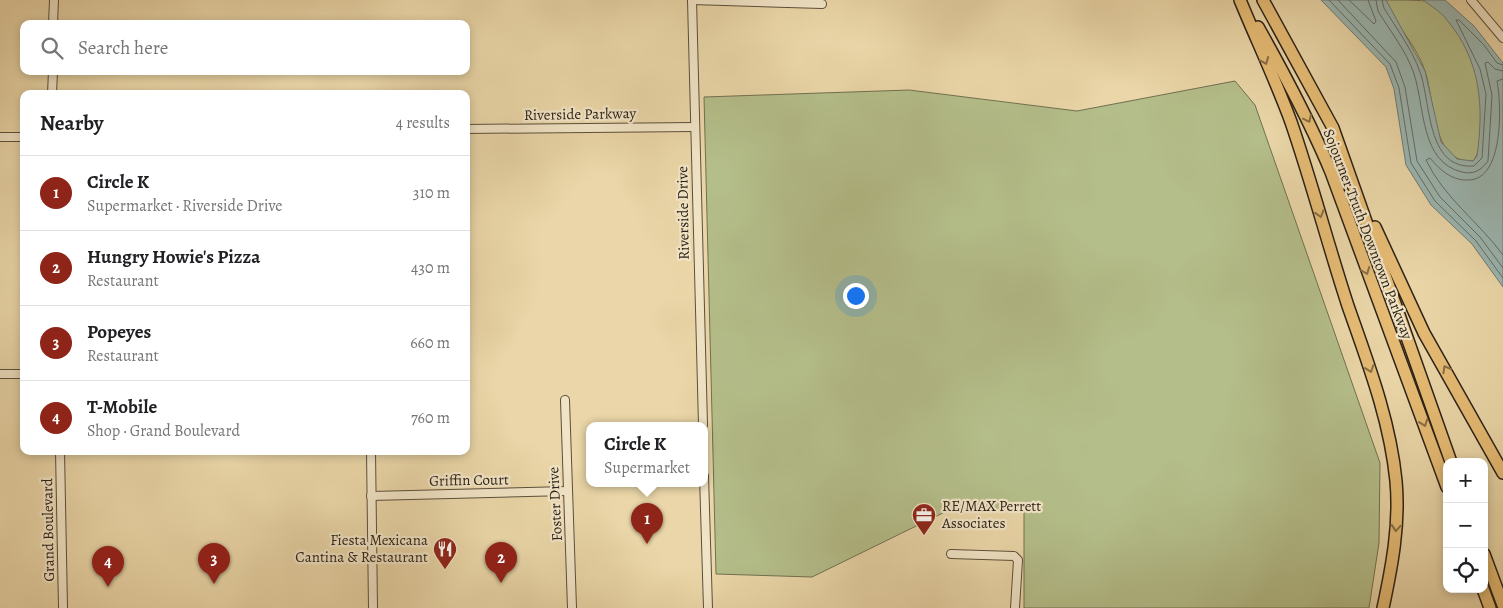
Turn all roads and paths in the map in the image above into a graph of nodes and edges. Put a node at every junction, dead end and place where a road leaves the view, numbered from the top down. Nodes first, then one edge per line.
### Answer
1 (54, 0) edge
2 (692, 0) edge
3 (1241, 0) edge
4 (1263, 0) edge
5 (1471, 0) edge
6 (822, 4) dead end
7 (54, 20) edge
8 (1503, 38) edge
9 (53, 75) edge
10 (52, 90) edge
11 (695, 127) junction
12 (470, 129) edge
13 (0, 137) edge
14 (20, 137) edge
15 (1346, 164) junction
16 (0, 374) edge
17 (20, 374) edge
18 (565, 400) dead end
19 (703, 422) edge
20 (60, 455) edge
21 (371, 455) edge
22 (1450, 458) edge
23 (1503, 473) edge
24 (1443, 476) edge
25 (704, 487) edge
26 (567, 491) junction
27 (371, 496) junction
28 (951, 554) dead end
29 (1488, 565) edge
30 (1484, 593) edge
31 (1503, 605) edge
32 (63, 608) edge
33 (373, 608) edge
34 (572, 608) edge
35 (708, 608) edge
36 (1015, 608) edge
37 (1383, 608) edge
38 (1490, 608) edge

1 - 7 street
2 - 6 street
2 - 11 street, Riverside Drive
3 -> 24 highway, Sojourner Truth Downtown Parkway
3 -> 37 highway
4 - 15 highway, Sojourner Truth Downtown Parkway
5 - 8 street
9 - 10 street
11 - 12 street, Riverside Parkway
11 - 19 street, Riverside Drive
13 - 14 street
15 - 22 highway, Sojourner Truth Downtown Parkway
23 -> 15 highway
16 - 17 street
18 - 26 street, Foster Drive
20 - 32 street, Grand Boulevard
21 - 27 street
25 - 35 street
26 - 27 street, Griffin Court
26 - 34 street, Foster Drive
27 - 33 street
28 - 36 street
29 - 31 highway
30 - 38 highway

